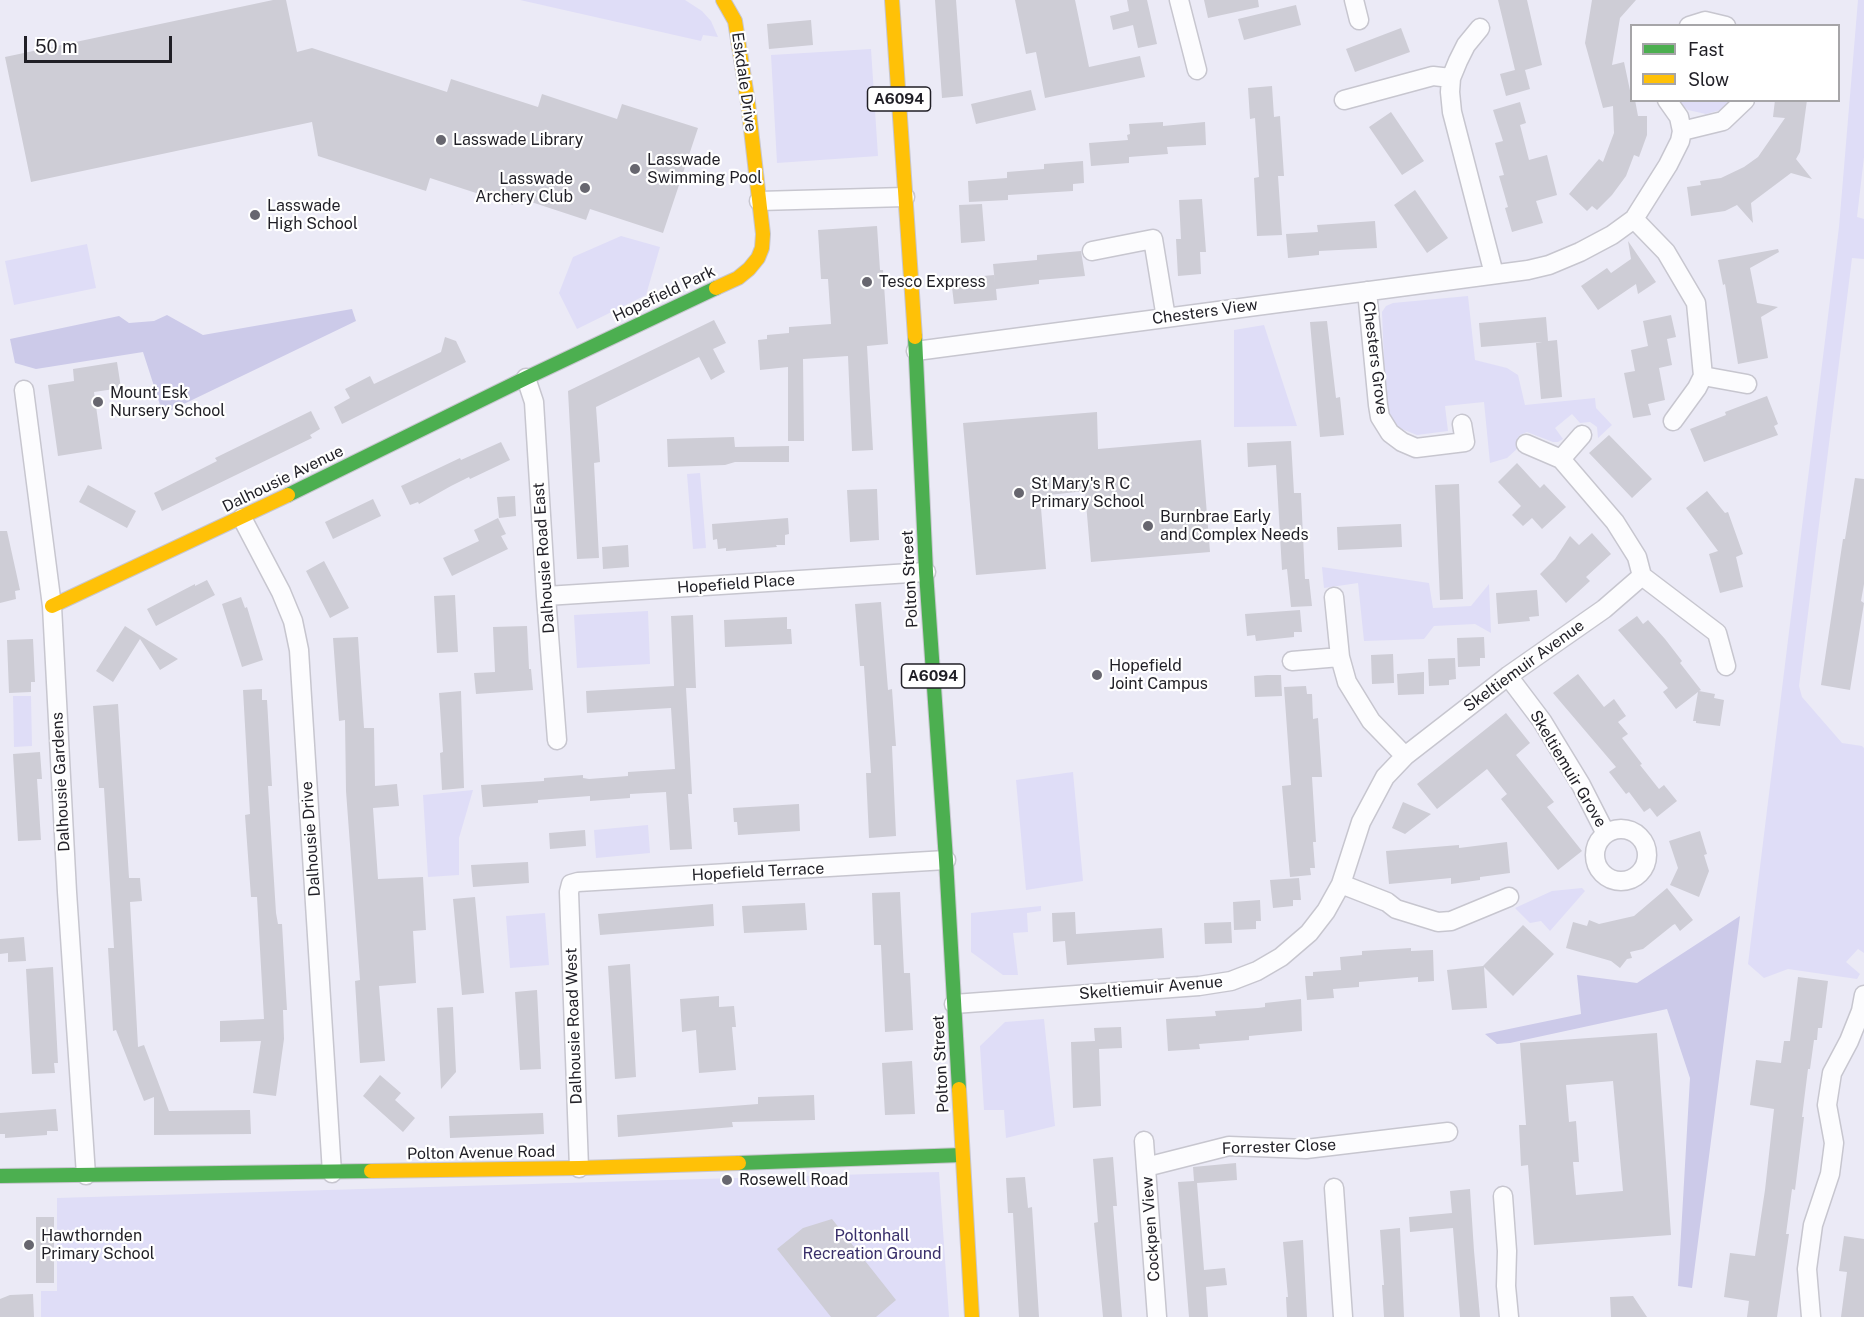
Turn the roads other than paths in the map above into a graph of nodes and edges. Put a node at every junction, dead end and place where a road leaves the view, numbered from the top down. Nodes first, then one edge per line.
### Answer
1 (723, 0) edge
2 (892, 0) edge
3 (1179, 0) edge
4 (1354, 0) edge
5 (1359, 20) dead end
6 (1696, 24) edge
7 (1718, 24) edge
8 (1480, 28) dead end
9 (1197, 70) dead end
10 (1451, 78) junction
11 (1344, 100) dead end
12 (1668, 102) edge
13 (1743, 102) edge
14 (1682, 130) junction
15 (905, 197) junction
16 (759, 201) junction
17 (1634, 219) junction
18 (1092, 251) dead end
19 (1494, 274) junction
20 (1366, 291) junction
21 (1166, 318) junction
22 (916, 351) junction
23 (1703, 376) junction
24 (526, 378) junction
25 (1748, 384) dead end
26 (24, 390) dead end
27 (1673, 421) dead end
28 (1462, 424) dead end
29 (1582, 435) dead end
30 (1526, 444) dead end
31 (1561, 459) junction
32 (242, 518) junction
33 (926, 572) junction
34 (1642, 576) junction
35 (546, 596) junction
36 (1334, 597) dead end
37 (52, 606) junction
38 (1340, 657) junction
39 (1292, 661) dead end
40 (1726, 666) dead end
41 (1508, 676) junction
42 (557, 740) dead end
43 (1406, 756) junction
44 (1606, 834) dead end
45 (946, 861) junction
46 (571, 884) joint
47 (1341, 884) junction
48 (1509, 897) dead end
49 (1864, 995) edge
50 (954, 1004) junction
51 (1448, 1132) dead end
52 (1144, 1141) dead end
53 (962, 1155) junction
54 (1146, 1167) junction
55 (579, 1168) junction
56 (332, 1173) junction
57 (86, 1175) junction
58 (0, 1176) edge
59 (1334, 1188) dead end
60 (1503, 1196) dead end
61 (972, 1317) edge
62 (1157, 1317) edge
63 (1343, 1317) edge
64 (1509, 1317) edge
65 (1811, 1317) edge

1 - 16 street, Eskdale Drive
2 - 15 street, Polton Street / A6094
3 - 9 street
4 - 5 street
6 - 7 street
8 - 10 street
10 - 11 street
10 - 19 street
12 - 14 street
13 - 14 street
14 - 17 street, Chesters View
15 - 16 street
15 - 22 street, Polton Street / A6094
16 - 24 street, Hopefield Park
17 - 19 street, Chesters View
17 - 23 street
18 - 21 street
19 - 20 street, Chesters View
20 - 21 street, Chesters View
20 - 28 street, Chesters Grove
21 - 22 street, Chesters View
22 - 33 street, Polton Street / A6094
23 - 25 street
23 - 27 street
24 - 32 street, Dalhousie Avenue
24 - 35 street, Dalhousie Road East
26 - 37 street, Dalhousie Gardens
29 - 31 street
30 - 31 street
31 - 34 street
32 - 37 street, Dalhousie Avenue
32 - 56 street, Dalhousie Drive
33 - 35 street, Hopefield Place
33 - 45 street, Polton Street / A6094
34 - 40 street
34 - 41 street, Skeltiemuir Avenue
35 - 42 street, Dalhousie Road East
36 - 38 street
37 - 57 street, Dalhousie Gardens
38 - 39 street
38 - 43 street
41 - 43 street, Skeltiemuir Avenue
41 - 44 street, Skeltiemuir Grove
43 - 47 street, Skeltiemuir Avenue
45 - 46 street, Hopefield Terrace
45 - 50 street, Polton Street / A6094
46 - 55 street, Dalhousie Road West
47 - 48 street
47 - 50 street, Skeltiemuir Avenue
49 - 65 street
50 - 53 street, Polton Street / A6094
51 - 54 street, Forrester Close
52 - 54 street, Cockpen View
53 - 55 street, Polton Avenue Road
53 - 61 street, A6094
54 - 62 street, Cockpen View
55 - 56 street, Polton Avenue Road
56 - 57 street, Polton Avenue Road
57 - 58 street, Polton Avenue Road
59 - 63 street
60 - 64 street

